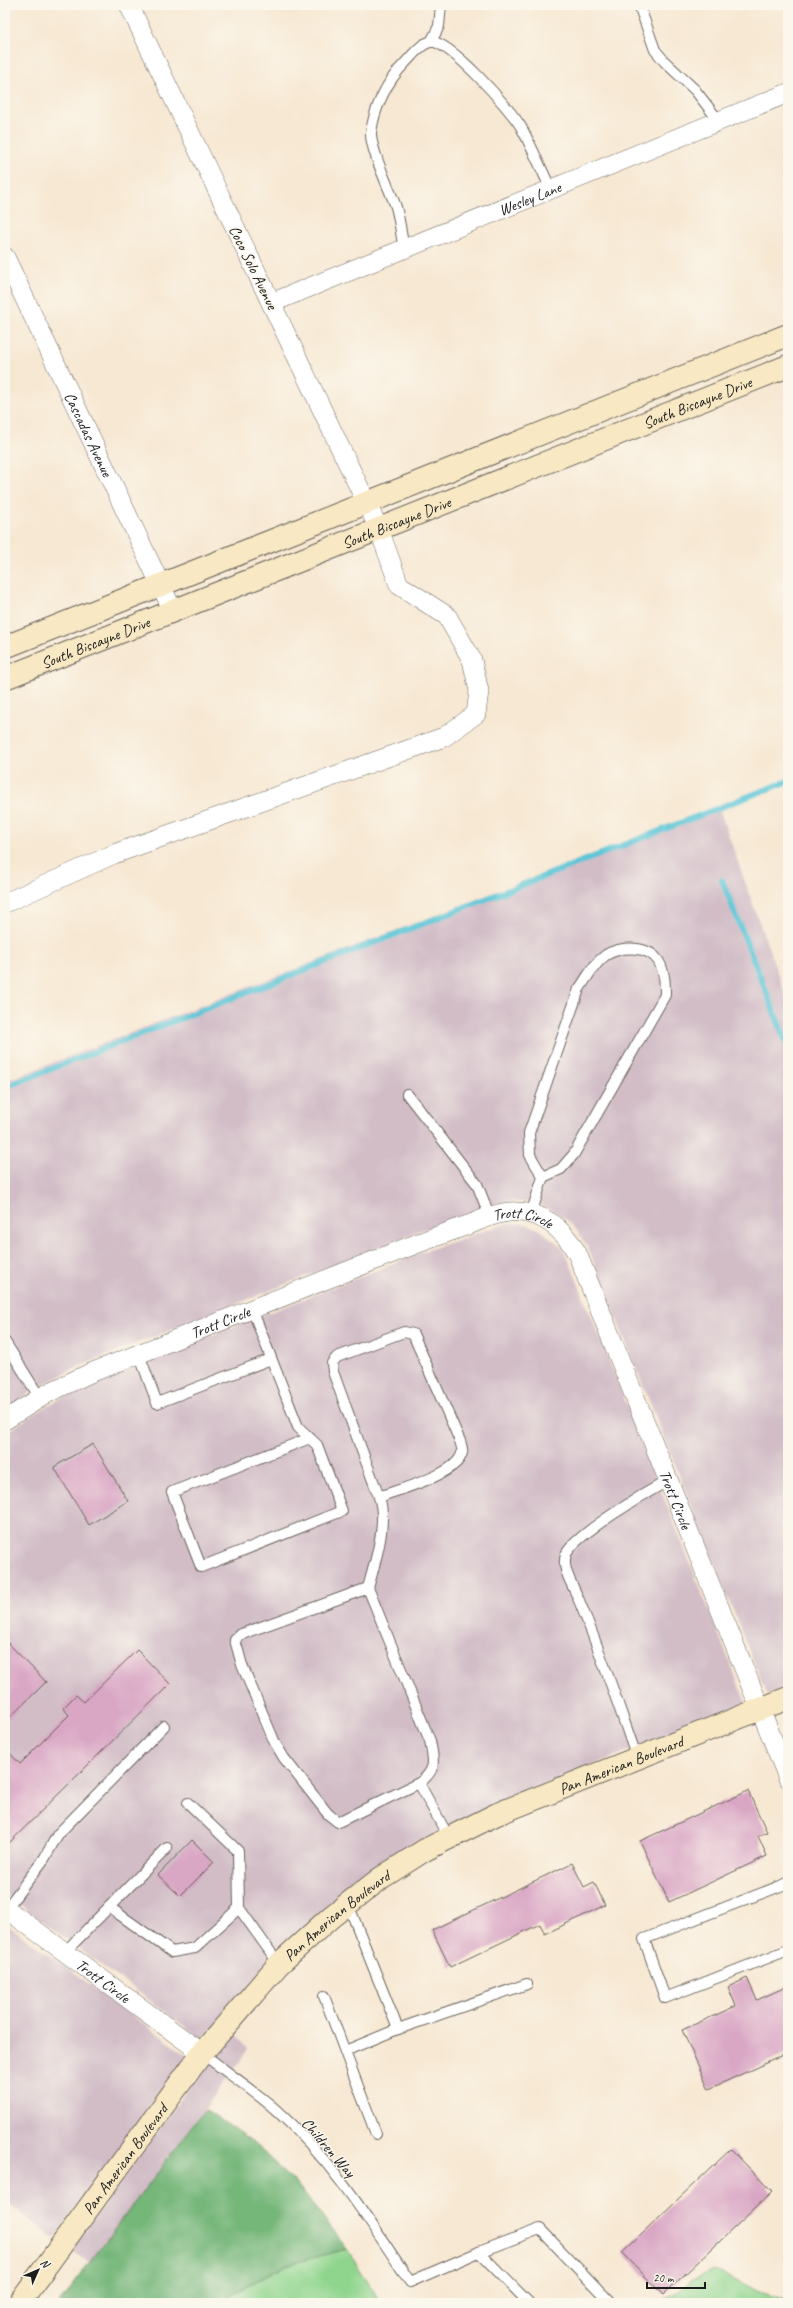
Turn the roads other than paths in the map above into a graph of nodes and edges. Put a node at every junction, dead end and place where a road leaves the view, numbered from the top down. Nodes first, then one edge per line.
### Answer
1 (129, 5) edge
2 (441, 5) edge
3 (639, 5) edge
4 (431, 42) junction
5 (788, 93) edge
6 (719, 121) junction
7 (552, 189) junction
8 (404, 249) junction
9 (5, 257) edge
10 (272, 303) junction
11 (788, 336) edge
12 (788, 366) edge
13 (367, 503) junction
14 (380, 529) junction
15 (161, 585) junction
16 (173, 611) junction
17 (5, 647) edge
18 (5, 678) edge
19 (5, 902) edge
20 (407, 1094) dead end
21 (543, 1177) junction
22 (531, 1214) junction
23 (490, 1217) junction
24 (252, 1309) junction
25 (5, 1342) edge
26 (139, 1354) junction
27 (271, 1358) junction
28 (40, 1398) junction
29 (5, 1420) edge
30 (310, 1438) junction
31 (669, 1480) junction
32 (379, 1497) junction
33 (368, 1588) junction
34 (788, 1698) edge
35 (760, 1708) junction
36 (164, 1726) dead end
37 (637, 1758) junction
38 (788, 1778) edge
39 (419, 1783) junction
40 (188, 1803) dead end
41 (449, 1838) junction
42 (167, 1848) dead end
43 (788, 1883) edge
44 (348, 1904) junction
45 (109, 1907) junction
46 (239, 1908) junction
47 (5, 1909) edge
48 (788, 1950) edge
49 (64, 1953) junction
50 (279, 1964) junction
51 (527, 1984) dead end
52 (324, 1996) dead end
53 (398, 2029) junction
54 (345, 2051) junction
55 (202, 2053) junction
56 (376, 2134) dead end
57 (479, 2252) junction
58 (19, 2303) edge
59 (529, 2303) edge
60 (611, 2303) edge

1 - 10 street, Coco Solo Avenue
2 - 4 lane
3 - 6 lane
4 - 7 lane
4 - 8 lane
5 - 6 street, Wesley Lane
6 - 7 street, Wesley Lane
7 - 8 street, Wesley Lane
8 - 10 street, Wesley Lane
9 - 15 street, Cascadas Avenue
10 - 13 street, Coco Solo Avenue
11 - 13 street, South Biscayne Drive
12 - 14 street, South Biscayne Drive
13 - 14 street, Coco Solo Avenue
13 - 15 street, South Biscayne Drive
14 - 16 street, South Biscayne Drive
14 - 19 street, Coco Solo Avenue
15 - 16 street, Cascadas Avenue
15 - 17 street, South Biscayne Drive
16 - 18 street, South Biscayne Drive
20 - 23 lane
21 - 21 lane
21 - 22 lane
22 - 23 street, Trott Circle
22 - 31 street, Trott Circle
23 - 24 street, Trott Circle
24 - 26 street, Trott Circle
24 - 27 lane
25 - 28 lane
26 - 27 lane
26 - 28 street, Trott Circle
27 - 30 lane
28 - 29 street, Trott Circle
30 - 30 lane
31 - 35 street, Trott Circle
31 - 37 lane
32 - 32 lane
32 - 33 lane
33 - 39 lane
33 - 39 lane
34 - 35 street, Pan American Boulevard
35 - 37 street, Pan American Boulevard
35 - 38 street, Trott Circle
36 - 47 lane
37 - 41 street, Pan American Boulevard
39 - 41 lane
40 - 46 lane
41 - 44 street, Pan American Boulevard
42 - 45 lane
43 - 48 lane
44 - 50 street, Pan American Boulevard
44 - 53 lane
45 - 46 lane
45 - 49 lane
46 - 50 lane
47 - 49 street, Trott Circle
49 - 55 street, Trott Circle
50 - 55 street, Pan American Boulevard
51 - 53 lane
52 - 54 lane
53 - 54 lane
54 - 56 lane
55 - 57 lane, Children Way
55 - 58 street, Pan American Boulevard
57 - 59 lane
57 - 60 lane

